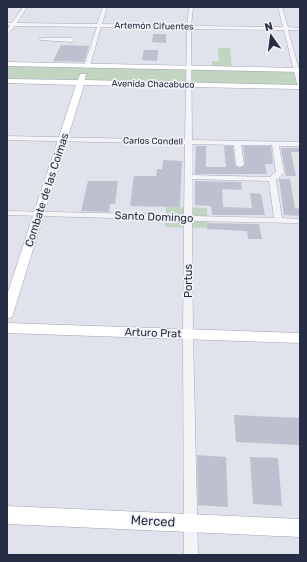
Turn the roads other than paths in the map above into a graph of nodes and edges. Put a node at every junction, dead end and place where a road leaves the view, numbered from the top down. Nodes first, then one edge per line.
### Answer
1 (25, 7) edge
2 (62, 7) edge
3 (72, 7) edge
4 (105, 7) edge
5 (191, 7) edge
6 (280, 7) edge
7 (7, 24) edge
8 (13, 24) junction
9 (98, 26) junction
10 (189, 26) junction
11 (285, 29) junction
12 (300, 29) edge
13 (62, 32) junction
14 (7, 34) edge
15 (42, 39) dead end
16 (72, 40) dead end
17 (7, 64) edge
18 (86, 66) junction
19 (189, 68) junction
20 (298, 70) edge
21 (7, 81) edge
22 (80, 82) junction
23 (189, 85) junction
24 (300, 85) edge
25 (7, 138) edge
26 (63, 140) junction
27 (188, 142) junction
28 (237, 142) junction
29 (275, 143) junction
30 (300, 144) edge
31 (240, 165) dead end
32 (188, 177) junction
33 (272, 179) junction
34 (7, 213) edge
35 (39, 214) junction
36 (188, 218) junction
37 (278, 220) junction
38 (300, 221) edge
39 (7, 314) edge
40 (7, 328) edge
41 (188, 334) junction
42 (300, 338) edge
43 (7, 515) edge
44 (191, 523) junction
45 (300, 528) edge
46 (191, 555) edge

1 - 8 street
2 - 3 street
4 - 9 street
5 - 10 street, Portus
6 - 11 street
7 - 8 street, Artemón Cifuentes
8 - 13 street, Artemón Cifuentes
8 - 14 street
9 - 10 street, Artemón Cifuentes
9 - 13 street, Artemón Cifuentes
9 - 18 street
10 - 11 street, Artemón Cifuentes
10 - 19 street, Portus
11 - 12 street, Artemón Cifuentes
11 - 20 street
13 - 15 street
13 - 16 street
17 - 18 main road, Avenida Chacabuco
18 - 19 main road, Avenida Chacabuco
18 - 22 main road, Combate de las Coimas
19 - 20 main road, Avenida Chacabuco
19 - 23 street, Portus
20 - 24 street
21 - 22 main road, Avenida Chacabuco
22 - 23 main road, Avenida Chacabuco
22 - 26 main road, Combate de las Coimas
23 - 24 main road, Avenida Chacabuco
23 - 27 street, Portus
25 - 26 street, Carlos Condell
26 - 27 street, Carlos Condell
26 - 35 main road, Combate de las Coimas
27 - 28 street, Carlos Condell
27 - 32 street, Portus
28 - 29 street, Carlos Condell
28 - 31 street
29 - 30 street, Carlos Condell
29 - 33 street
32 - 33 street
32 - 36 street, Portus
33 - 37 street
34 - 35 street, Santo Domingo
35 - 36 street, Santo Domingo
35 - 39 main road, Combate de las Coimas
36 - 37 street, Santo Domingo
36 - 41 street, Portus
37 - 38 street, Santo Domingo
40 - 41 main road, Arturo Prat
41 - 42 main road, Arturo Prat
41 - 44 street, Portus
43 - 44 main road, Merced
44 - 45 main road, Merced
44 - 46 street, Portus

